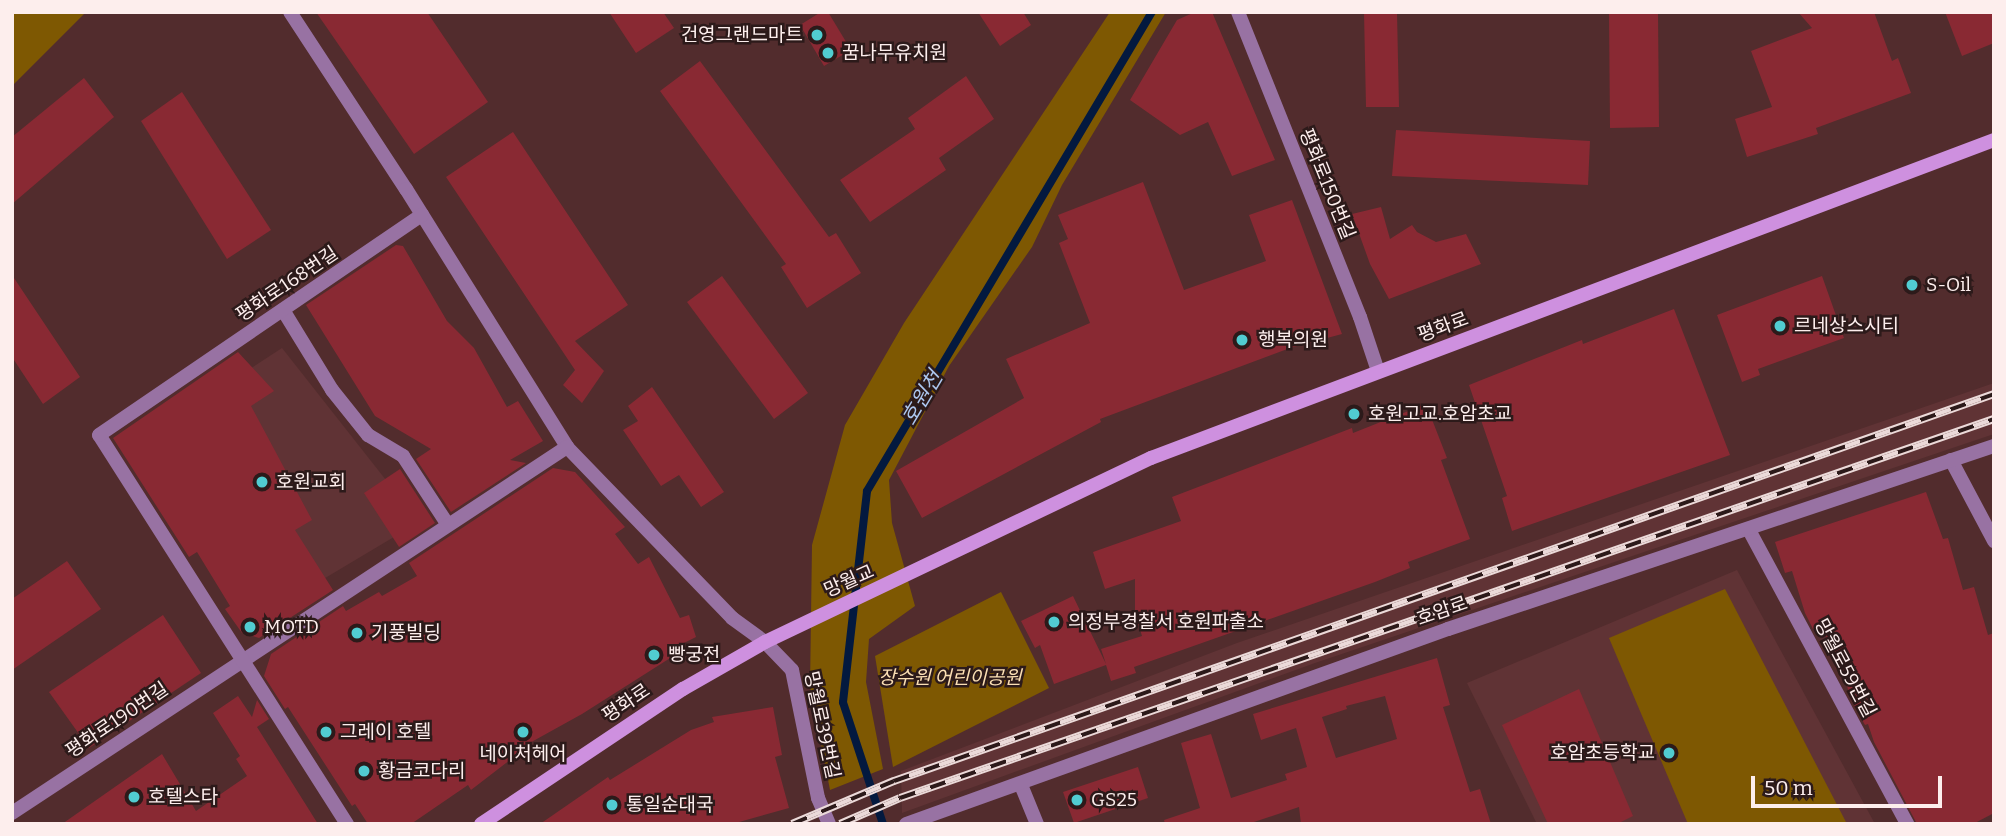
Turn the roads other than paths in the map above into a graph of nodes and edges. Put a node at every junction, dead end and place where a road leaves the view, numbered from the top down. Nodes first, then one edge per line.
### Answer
1 (290, 12) edge
2 (1238, 12) edge
3 (1994, 140) edge
4 (422, 215) junction
5 (283, 310) junction
6 (1378, 371) junction
7 (1994, 446) edge
8 (567, 447) junction
9 (1951, 460) junction
10 (448, 525) junction
11 (1749, 530) junction
12 (1994, 541) edge
13 (915, 573) joint
14 (798, 624) joint
15 (765, 642) junction
16 (243, 660) junction
17 (1021, 785) junction
18 (12, 813) edge
19 (347, 824) edge
20 (481, 824) edge
21 (829, 824) edge
22 (906, 824) edge
23 (1037, 824) edge
24 (1908, 824) edge

1 - 4 street
2 - 6 street, 평화로150번길
3 - 6 main road, 평화로
4 - 5 street, 평화로168번길
4 - 8 street
5 - 10 street
5 - 16 street, 평화로168번길
6 - 13 main road, 평화로
7 - 9 street, 호암로
8 - 10 street, 평화로190번길
8 - 15 street
9 - 11 street, 호암로
9 - 12 street
10 - 16 street, 평화로190번길
11 - 17 street, 호암로
11 - 24 street, 망월로59번길
13 - 14 main road, 망월교
14 - 15 main road, 평화로
15 - 20 main road, 평화로
15 - 21 street, 망월로39번길
16 - 18 street, 평화로190번길
16 - 19 street, 평화로168번길
17 - 22 street, 호암로
17 - 23 street

